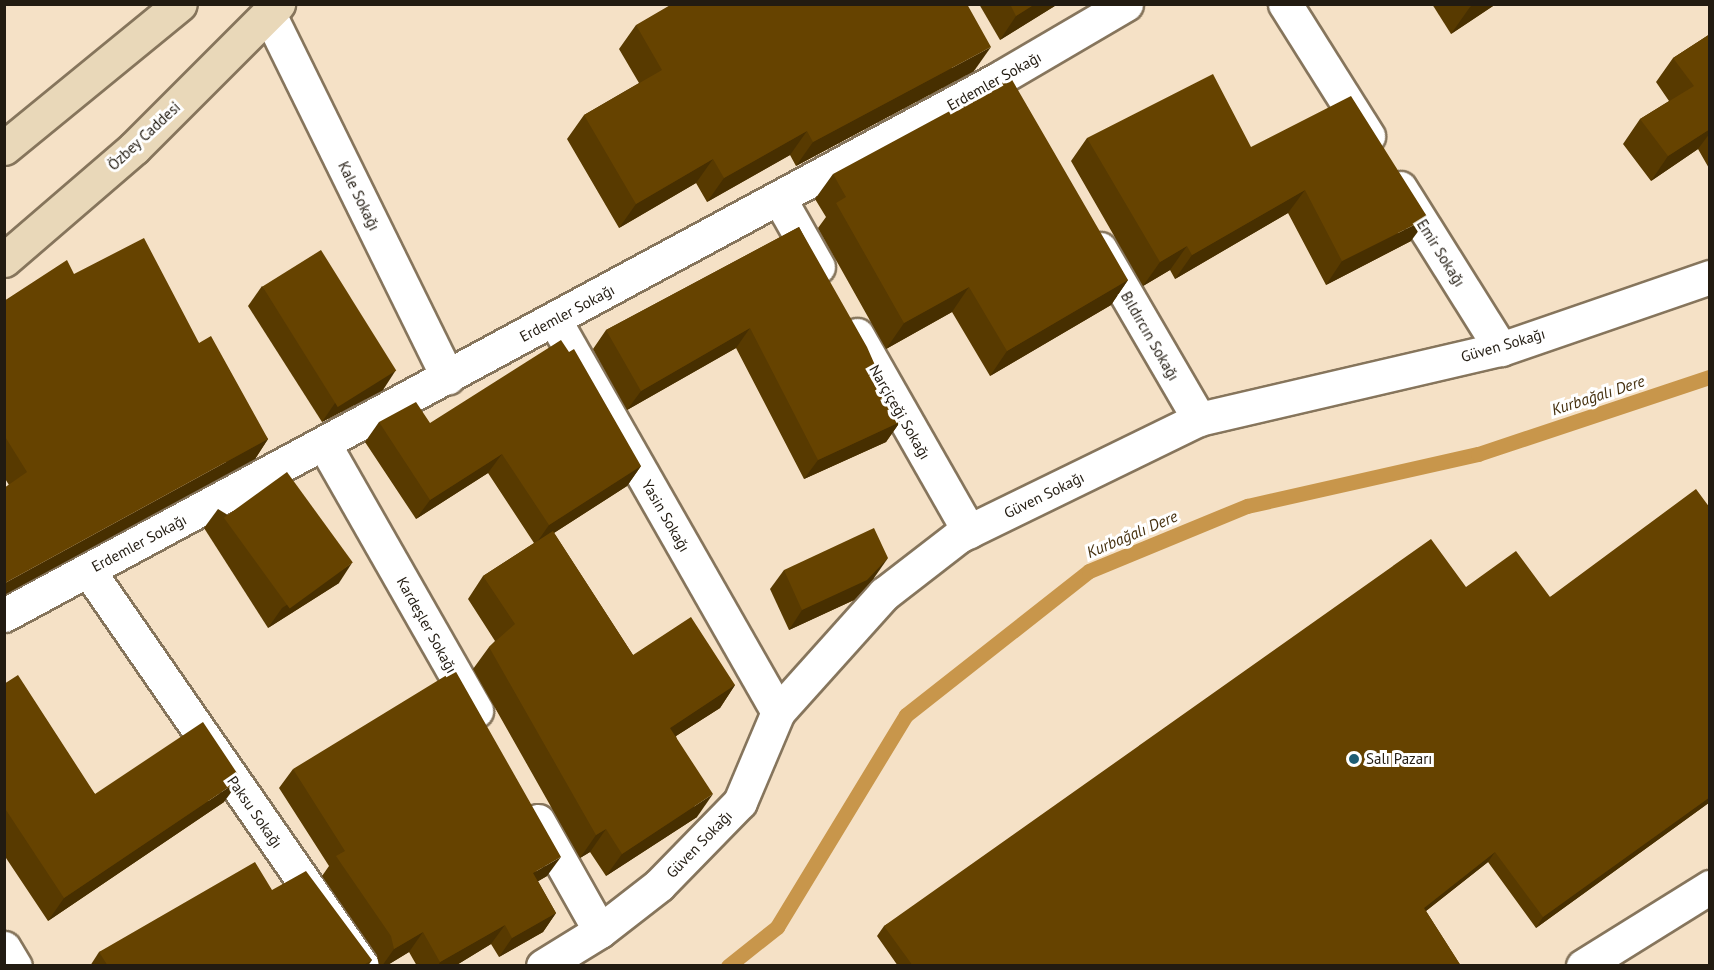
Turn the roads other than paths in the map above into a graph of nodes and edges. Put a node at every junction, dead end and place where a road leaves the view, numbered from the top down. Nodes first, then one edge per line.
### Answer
1 (180, 4) edge
2 (1126, 4) edge
3 (1285, 4) edge
4 (273, 9) edge
5 (984, 51) edge
6 (1000, 78) junction
7 (1018, 109) edge
8 (4, 148) edge
9 (779, 198) junction
10 (1084, 223) edge
11 (4, 260) edge
12 (1710, 277) edge
13 (555, 321) junction
14 (1501, 349) junction
15 (448, 377) junction
16 (1199, 419) junction
17 (324, 444) junction
18 (969, 531) junction
19 (88, 570) junction
20 (4, 615) edge
21 (778, 712) junction
22 (489, 734) edge
23 (524, 796) edge
24 (1710, 887) edge
25 (600, 931) junction
26 (4, 948) edge
27 (15, 966) edge
28 (362, 966) edge
29 (543, 966) edge
30 (1583, 966) edge

1 - 8 main road
2 - 6 street, Erdemler Sokağı
3 - 14 street, Emir Sokağı
4 - 11 main road, Özbey Caddesi
4 - 15 street, Kale Sokağı
5 - 6 street
6 - 7 street
6 - 9 street, Erdemler Sokağı
9 - 13 street, Erdemler Sokağı
9 - 18 street, Narçiçeği Sokağı
10 - 16 street, Bıldırcın Sokağı
12 - 14 street, Güven Sokağı
13 - 15 street, Erdemler Sokağı
13 - 21 street, Yasin Sokağı
14 - 16 street, Güven Sokağı
15 - 17 street, Erdemler Sokağı
16 - 18 street, Güven Sokağı
17 - 19 street, Erdemler Sokağı
17 - 22 street, Kardeşler Sokağı
18 - 21 street, Güven Sokağı
19 - 20 street, Erdemler Sokağı
19 - 28 street, Paksu Sokağı
21 - 25 street, Güven Sokağı
23 - 25 street
24 - 30 street
25 - 29 street, Güven Sokağı
26 - 27 street

